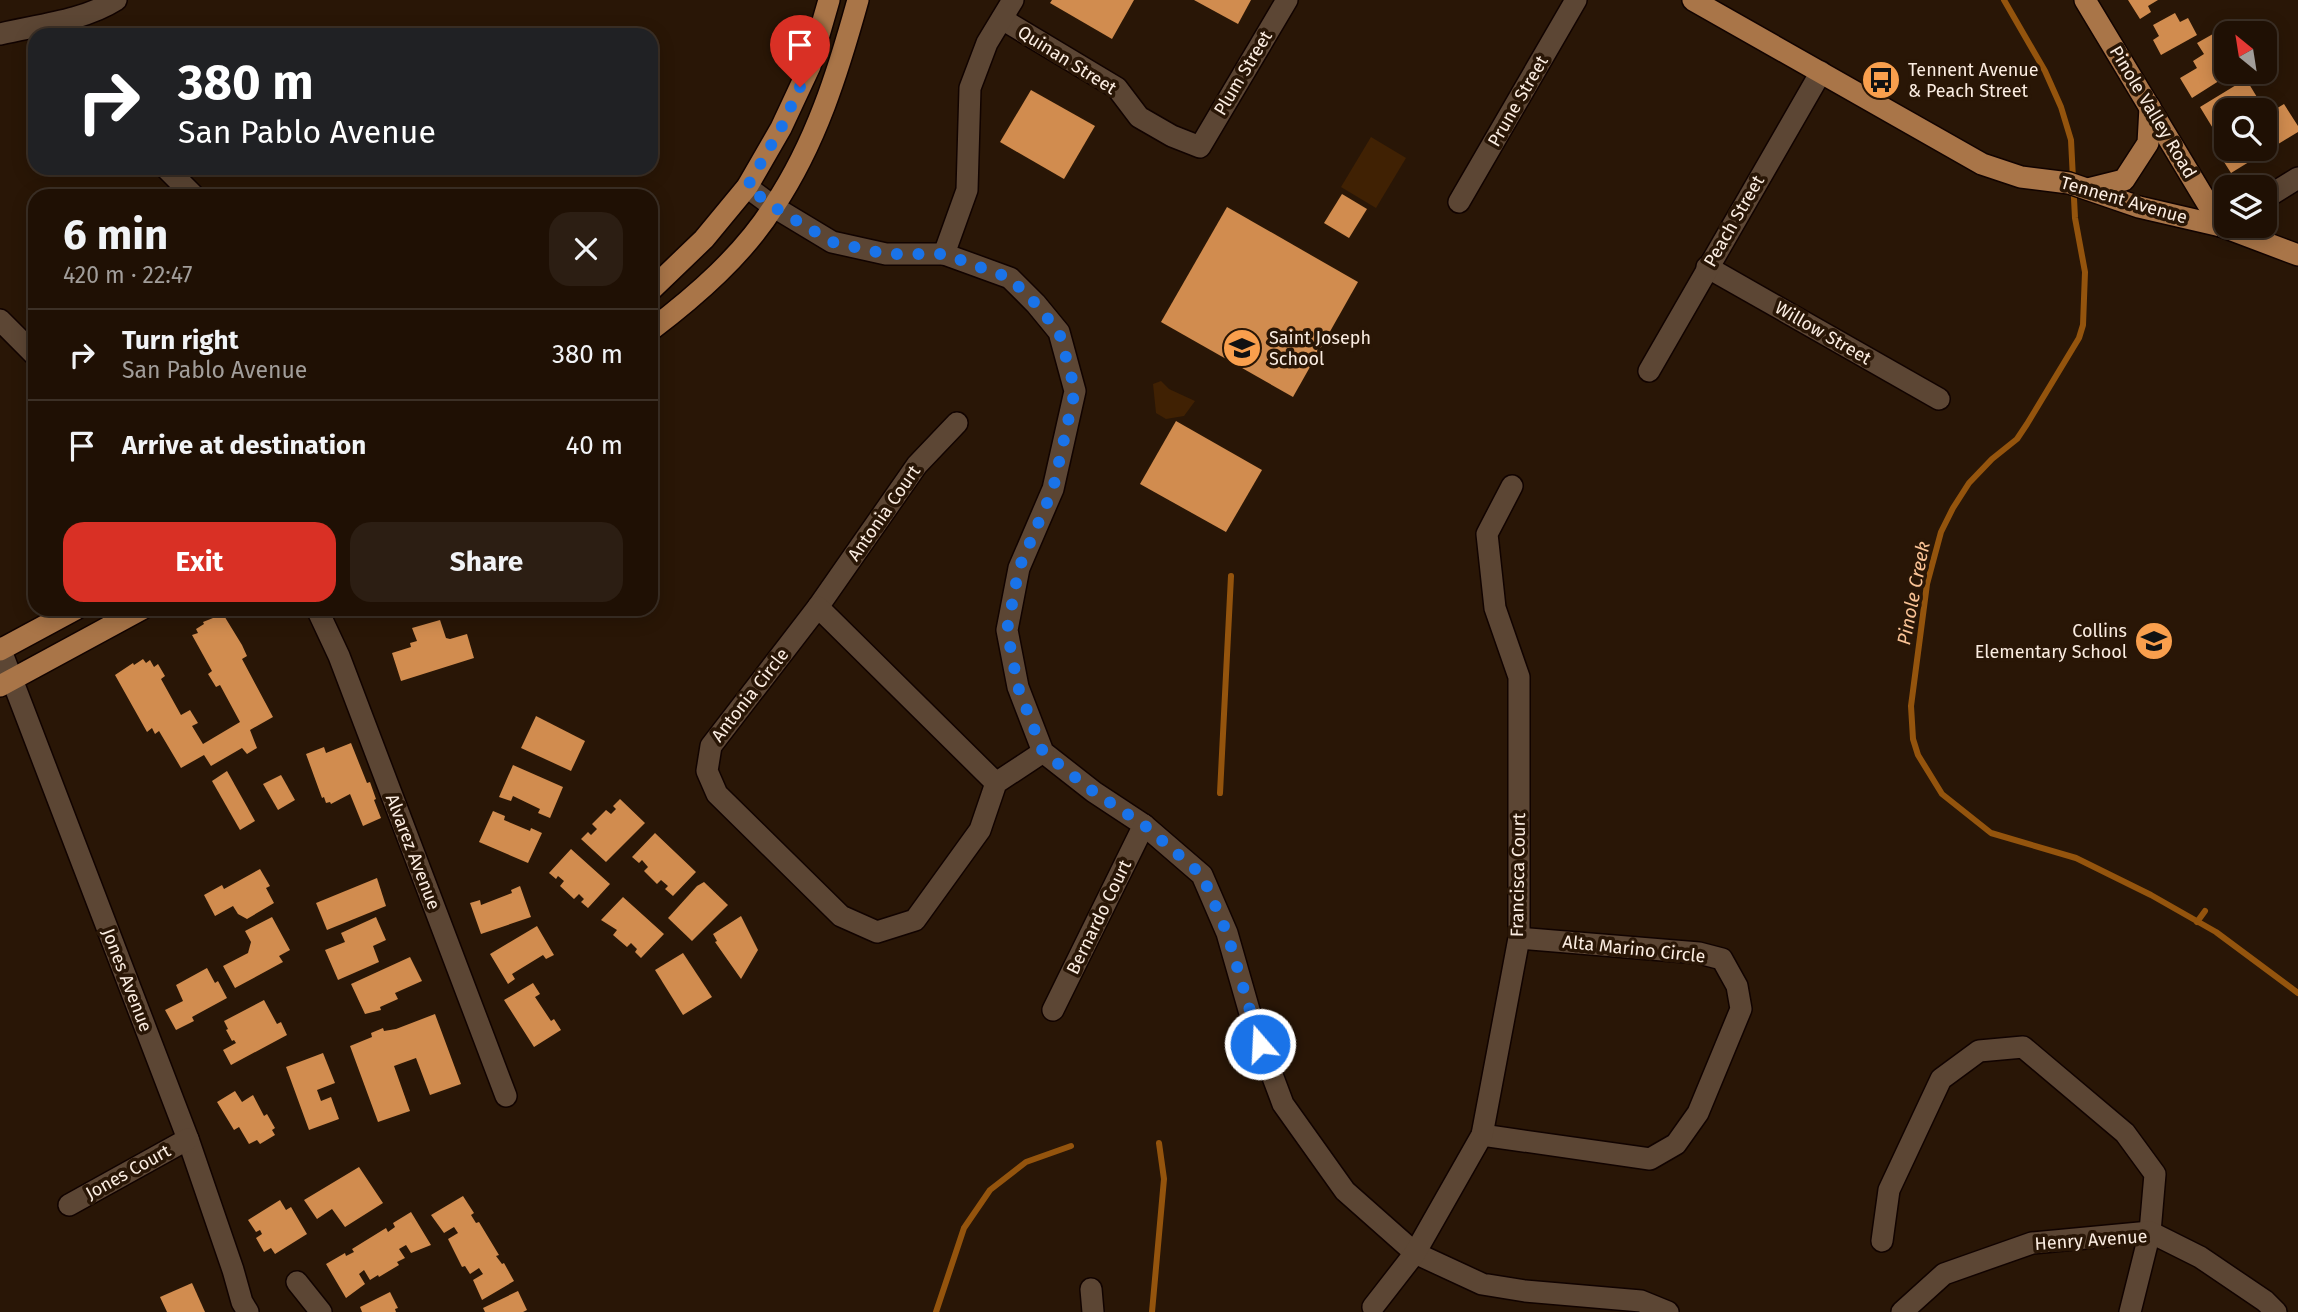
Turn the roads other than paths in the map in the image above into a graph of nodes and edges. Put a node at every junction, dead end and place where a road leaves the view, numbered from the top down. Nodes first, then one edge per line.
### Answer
1 (116, 0) edge
2 (830, 0) edge
3 (858, 0) edge
4 (1013, 0) edge
5 (1287, 0) edge
6 (1576, 0) edge
7 (1693, 0) edge
8 (2085, 0) edge
9 (1002, 19) junction
10 (66, 27) edge
11 (28, 31) edge
12 (0, 34) edge
13 (1821, 72) junction
14 (2150, 107) junction
15 (1199, 147) joint
16 (173, 175) edge
17 (2298, 178) edge
18 (747, 187) junction
19 (187, 189) edge
20 (2088, 189) junction
21 (2277, 191) edge
22 (1459, 202) dead end
23 (774, 207) junction
24 (2214, 210) edge
25 (2214, 223) edge
26 (2254, 238) edge
27 (944, 254) junction
28 (2298, 256) edge
29 (1707, 267) junction
30 (658, 283) edge
31 (0, 320) edge
32 (658, 324) edge
33 (28, 348) edge
34 (1649, 371) dead end
35 (1939, 399) dead end
36 (957, 424) dead end
37 (1513, 486) dead end
38 (818, 607) junction
39 (63, 616) edge
40 (129, 616) edge
41 (320, 616) edge
42 (0, 649) edge
43 (6, 683) edge
44 (1043, 752) junction
45 (996, 783) junction
46 (1144, 825) junction
47 (1519, 938) junction
48 (1053, 1010) dead end
49 (506, 1096) dead end
50 (1482, 1135) junction
51 (188, 1139) junction
52 (69, 1205) dead end
53 (2150, 1233) junction
54 (1882, 1241) dead end
55 (1415, 1253) junction
56 (296, 1282) dead end
57 (1091, 1289) dead end
58 (1373, 1307) dead end
59 (248, 1312) edge
60 (321, 1312) edge
61 (1093, 1312) edge
62 (1668, 1312) edge
63 (1902, 1312) edge
64 (2130, 1312) edge
65 (2276, 1312) edge

1 - 10 street
2 - 18 main road
3 - 23 main road
4 - 9 street
5 - 15 street, Plum Street
6 - 22 street, Prune Street
7 - 13 main road, Tennent Avenue
8 - 14 main road, Pinole Valley Road
9 - 15 street, Quinan Street
9 - 27 street
11 - 12 street
13 - 20 main road, Tennent Avenue
13 - 29 street, Peach Street
14 - 20 main road
14 - 24 main road, Pinole Valley Road
16 - 19 street
17 - 21 street
18 - 23 street
18 - 30 main road
20 - 25 main road, Tennent Avenue
23 - 27 street
23 - 32 main road
26 - 28 main road
27 - 44 street
29 - 34 street, Peach Street
29 - 35 street, Willow Street
31 - 33 street
36 - 38 street, Antonia Court
37 - 47 street, Francisca Court
38 - 45 street
38 - 45 street, Antonia Circle
39 - 42 main road
40 - 43 main road
41 - 49 street, Alvarez Avenue
42 - 43 street, Jones Avenue
43 - 51 street, Jones Avenue
44 - 45 street
44 - 46 street
46 - 48 street, Bernardo Court
46 - 55 street
47 - 50 street, Francisca Court
47 - 50 street, Alta Marino Circle
50 - 55 street, Francisca Court
51 - 52 street, Jones Court
51 - 59 street, Jones Avenue
53 - 54 street
53 - 63 street, Henry Avenue
53 - 64 street
53 - 65 street, Henry Avenue
55 - 58 street, Francisca Court
55 - 62 street
56 - 60 street
57 - 61 street

